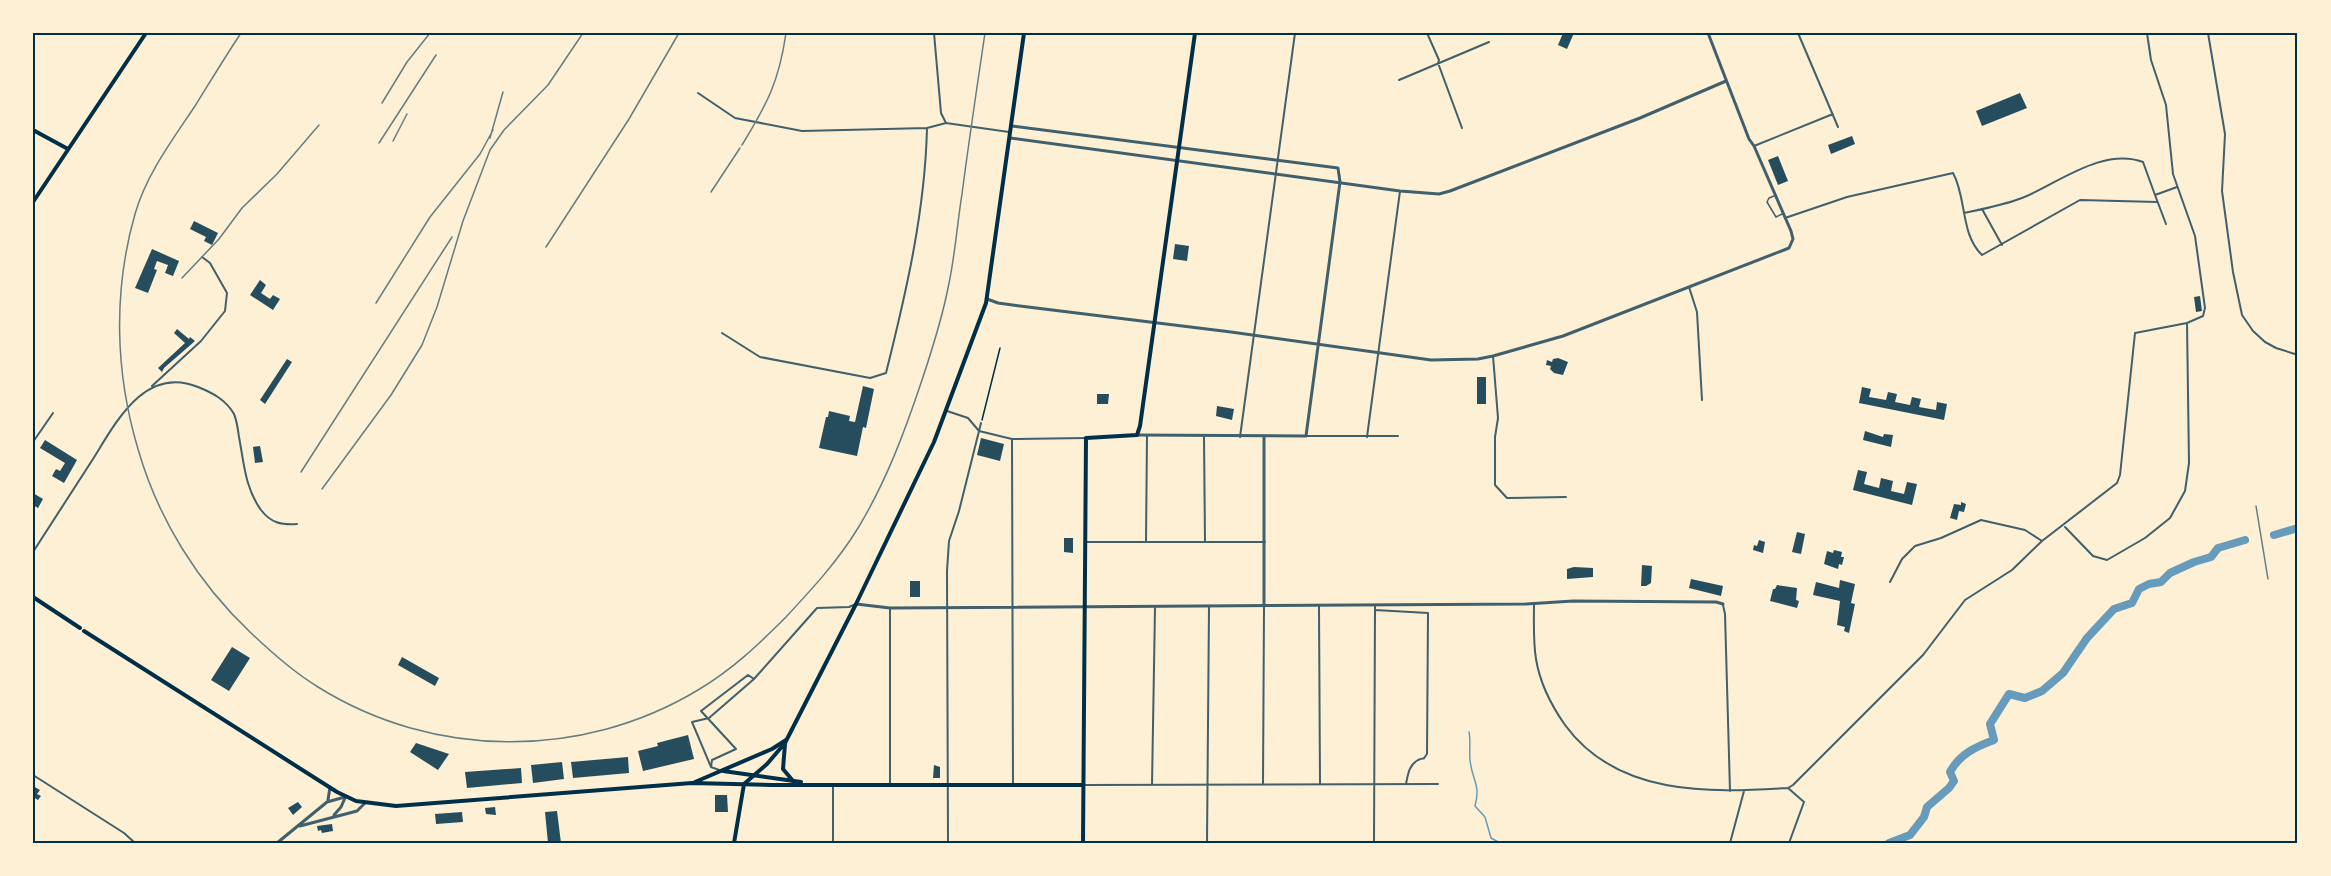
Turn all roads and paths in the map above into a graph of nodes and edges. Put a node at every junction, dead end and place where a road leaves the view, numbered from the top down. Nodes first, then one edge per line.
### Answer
1 (146, 33) edge
2 (934, 33) edge
3 (1024, 33) edge
4 (1195, 33) edge
5 (1295, 33) edge
6 (1427, 33) edge
7 (1708, 33) edge
8 (1798, 33) edge
9 (2147, 33) edge
10 (2208, 33) edge
11 (1489, 42) dead end
12 (1438, 63) junction
13 (1399, 80) dead end
14 (1726, 81) junction
15 (698, 93) dead end
16 (1833, 114) junction
17 (946, 123) junction
18 (1012, 126) junction
19 (1838, 127) dead end
20 (927, 128) junction
21 (1462, 128) dead end
22 (33, 130) edge
23 (1011, 135) junction
24 (1754, 146) junction
25 (1179, 148) junction
26 (68, 149) junction
27 (1178, 160) junction
28 (1277, 161) junction
29 (1275, 174) junction
30 (1340, 182) junction
31 (2177, 186) junction
32 (1400, 191) junction
33 (2155, 195) junction
34 (1774, 196) junction
35 (33, 202) edge
36 (2157, 202) junction
37 (1982, 209) junction
38 (1964, 213) junction
39 (1784, 216) junction
40 (2166, 224) dead end
41 (2002, 244) junction
42 (202, 257) dead end
43 (1689, 286) junction
44 (987, 299) junction
45 (1156, 322) junction
46 (2187, 323) junction
47 (722, 333) dead end
48 (1254, 335) junction
49 (1319, 343) junction
50 (1000, 348) dead end
51 (1379, 352) junction
52 (2298, 355) edge
53 (1493, 356) junction
54 (150, 387) junction
55 (1702, 400) dead end
56 (946, 410) junction
57 (52, 413) dead end
58 (981, 423) joint
59 (979, 431) junction
60 (1137, 435) junction
61 (1148, 436) junction
62 (1306, 436) junction
63 (1367, 436) junction
64 (1398, 436) dead end
65 (1204, 437) junction
66 (1240, 437) junction
67 (1264, 437) junction
68 (1086, 438) junction
69 (1012, 439) junction
70 (33, 442) edge
71 (1566, 496) dead end
72 (297, 524) dead end
73 (2064, 526) junction
74 (2042, 541) junction
75 (1085, 542) junction
76 (1146, 542) junction
77 (1205, 542) junction
78 (1265, 542) junction
79 (33, 552) edge
80 (1890, 582) dead end
81 (33, 597) edge
82 (856, 604) junction
83 (1534, 604) junction
84 (1723, 604) joint
85 (1319, 606) junction
86 (1013, 607) junction
87 (1084, 607) junction
88 (1155, 607) junction
89 (1209, 607) junction
90 (1264, 607) junction
91 (890, 608) junction
92 (947, 608) junction
93 (1375, 608) junction
94 (754, 679) junction
95 (709, 718) junction
96 (786, 741) junction
97 (711, 766) junction
98 (722, 771) junction
99 (33, 775) edge
100 (754, 776) junction
101 (793, 781) junction
102 (692, 783) junction
103 (744, 784) junction
104 (814, 784) junction
105 (833, 784) junction
106 (1208, 784) junction
107 (1263, 784) junction
108 (1320, 784) junction
109 (1373, 784) junction
110 (1406, 784) junction
111 (1437, 784) dead end
112 (890, 785) junction
113 (948, 785) junction
114 (1013, 785) junction
115 (1083, 785) junction
116 (1152, 785) junction
117 (330, 787) junction
118 (1788, 788) junction
119 (1730, 790) junction
120 (1744, 791) junction
121 (345, 797) junction
122 (327, 802) junction
123 (365, 803) junction
124 (321, 807) junction
125 (333, 816) junction
126 (326, 818) junction
127 (298, 826) junction
128 (135, 843) edge
129 (277, 843) edge
130 (734, 843) edge
131 (833, 843) edge
132 (948, 843) edge
133 (1083, 843) edge
134 (1207, 843) edge
135 (1374, 843) edge
136 (1730, 843) edge
137 (1789, 843) edge

1 - 26 main road
2 - 17 street
3 - 18 main road
4 - 25 main road
5 - 28 street
6 - 12 street
7 - 14 street
8 - 16 street
9 - 31 street
10 - 52 street
11 - 12 street
12 - 13 street
12 - 21 street
14 - 24 street
14 - 32 street
15 - 20 street
16 - 19 street
16 - 24 street
17 - 20 street
17 - 23 street
18 - 23 main road
18 - 25 street
20 - 47 street
22 - 26 main road
23 - 27 street
23 - 44 main road
24 - 34 street
25 - 27 main road
25 - 28 street
26 - 35 main road
27 - 29 street
27 - 45 main road
28 - 29 street
28 - 30 street
29 - 30 street
29 - 48 street
30 - 32 street
30 - 49 street
31 - 33 street
31 - 46 street
32 - 51 street
33 - 36 street
33 - 37 street
34 - 39 street
34 - 39 lane
36 - 40 street
36 - 41 street
37 - 38 street
37 - 41 street
38 - 39 street
38 - 41 street
39 - 43 street
42 - 54 street
43 - 53 street
43 - 55 street
44 - 45 street
44 - 56 main road
45 - 48 street
45 - 60 main road
46 - 73 street
46 - 73 street
48 - 49 street
48 - 66 street
49 - 51 street
49 - 62 street
50 - 58 path
51 - 53 street
51 - 63 street
53 - 71 street
54 - 72 street
54 - 79 street
56 - 59 street
56 - 82 main road
57 - 70 street
58 - 59 street
59 - 69 street
59 - 92 street
60 - 61 street
60 - 68 main road
61 - 65 street
61 - 76 street
62 - 63 street
62 - 67 street
63 - 64 street
65 - 66 street
65 - 77 street
66 - 67 street
67 - 78 street
68 - 69 street
68 - 75 main road
69 - 86 street
73 - 74 street
74 - 80 street
74 - 118 street
75 - 76 street
75 - 87 main road
76 - 77 street
77 - 78 street
78 - 90 street
81 - 117 main road
82 - 91 street
82 - 94 street
82 - 96 main road
83 - 84 street
83 - 93 street
83 - 119 street
84 - 119 street
85 - 90 street
85 - 93 street
85 - 108 street
86 - 87 street
86 - 92 street
86 - 114 street
87 - 88 street
87 - 115 main road
88 - 89 street
88 - 116 street
89 - 90 street
89 - 106 street
90 - 107 street
91 - 92 street
91 - 112 street
92 - 113 street
93 - 109 street
93 - 110 street
94 - 95 street
94 - 95 street
95 - 97 street
95 - 97 street
96 - 98 main road
96 - 100 main road
96 - 101 main road
97 - 98 street
98 - 100 main road
98 - 102 main road
99 - 128 street
100 - 101 main road
100 - 103 main road
101 - 104 main road
102 - 103 main road
102 - 123 main road
103 - 104 main road
103 - 130 main road
104 - 105 main road
105 - 112 main road
105 - 131 street
106 - 107 street
106 - 116 street
106 - 134 street
107 - 108 street
108 - 109 street
109 - 110 street
109 - 135 street
110 - 111 street
112 - 113 main road
113 - 114 main road
113 - 132 street
114 - 115 main road
115 - 116 street
115 - 133 main road
117 - 121 main road
117 - 122 street
118 - 120 street
118 - 137 street
119 - 120 street
120 - 136 street
121 - 122 street
121 - 123 main road
121 - 125 street
122 - 124 street
123 - 125 street
124 - 126 street
124 - 127 street
125 - 126 street
126 - 127 street
127 - 129 street

